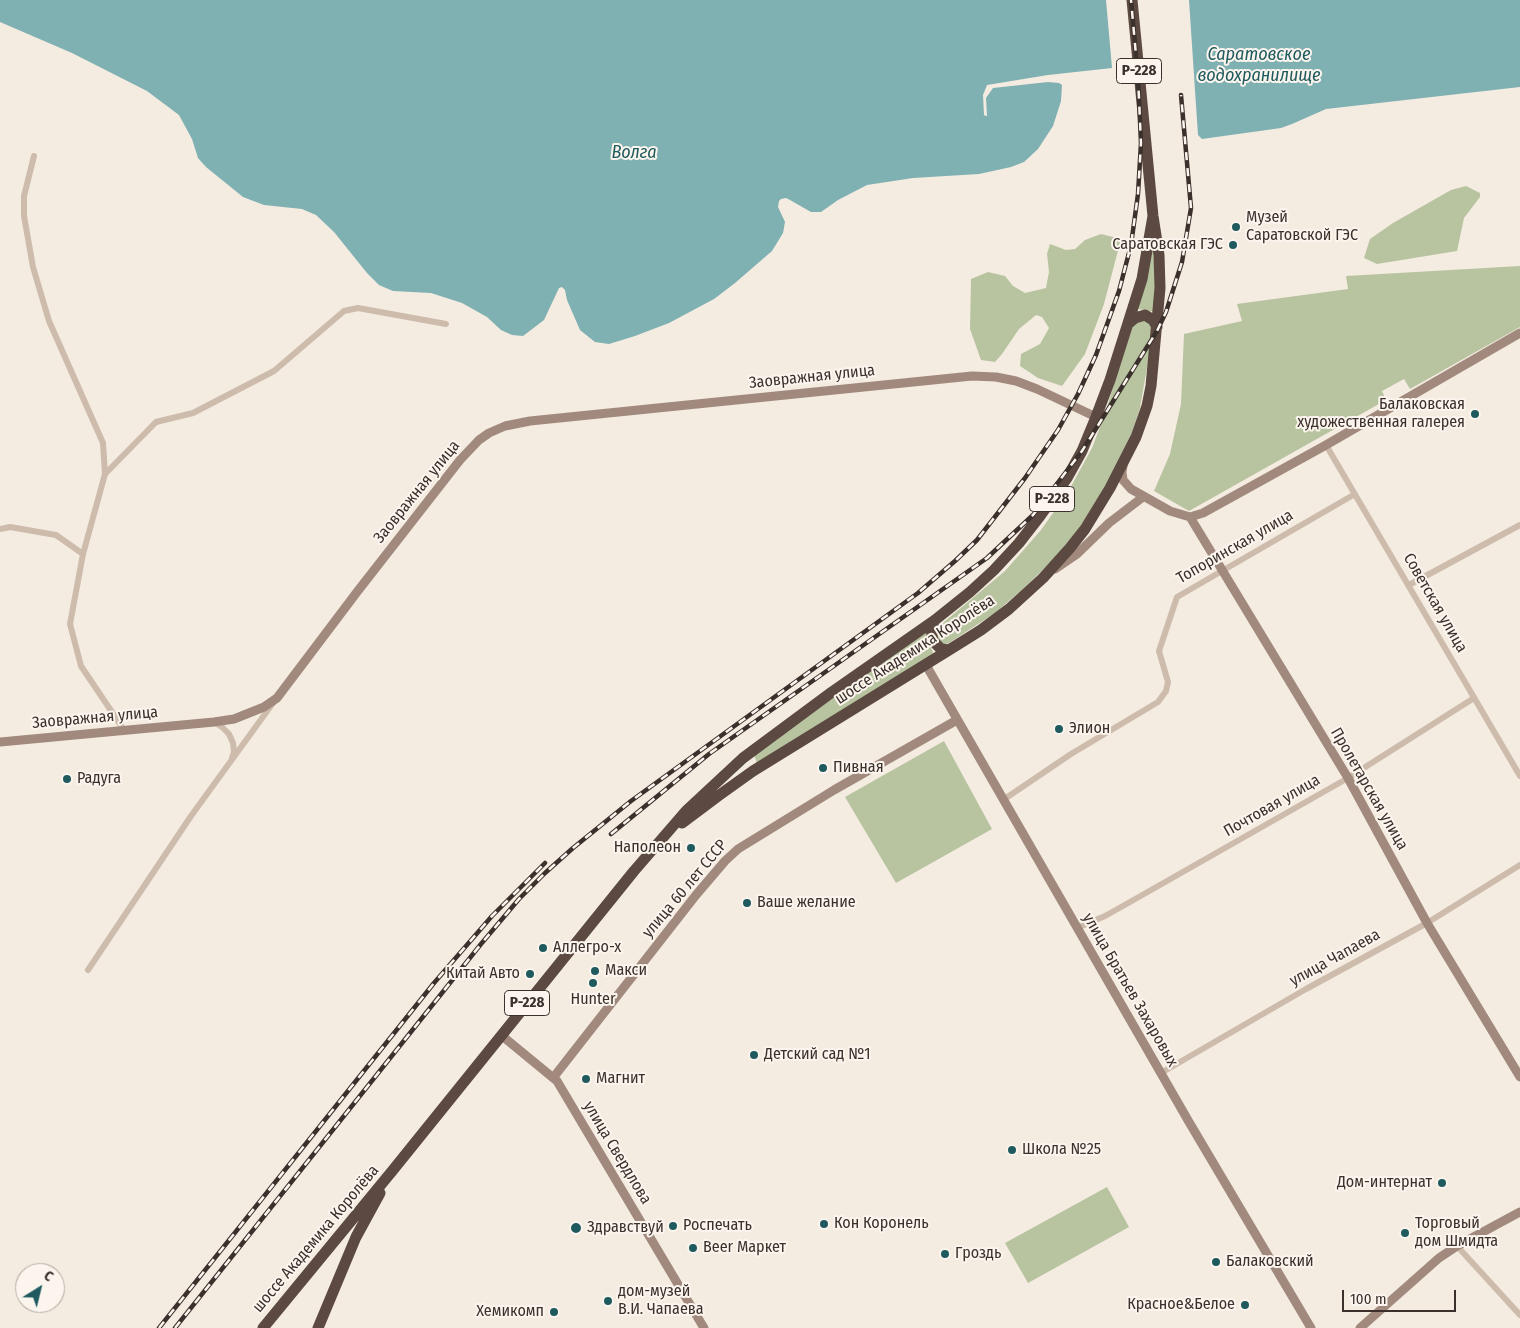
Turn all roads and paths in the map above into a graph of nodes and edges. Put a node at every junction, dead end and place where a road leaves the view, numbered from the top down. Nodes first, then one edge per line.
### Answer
1 (1132, 0) edge
2 (34, 156) dead end
3 (1153, 216) junction
4 (1129, 323) junction
5 (446, 324) dead end
6 (1157, 327) junction
7 (1520, 333) edge
8 (1096, 418) junction
9 (1326, 445) junction
10 (1124, 463) junction
11 (105, 474) junction
12 (1355, 494) junction
13 (1143, 497) junction
14 (1190, 517) junction
15 (1520, 525) edge
16 (0, 528) edge
17 (83, 554) junction
18 (1222, 571) junction
19 (1043, 578) junction
20 (1409, 585) junction
21 (935, 620) junction
22 (949, 650) junction
23 (926, 665) junction
24 (277, 698) junction
25 (1474, 698) junction
26 (957, 720) junction
27 (214, 722) junction
28 (124, 730) junction
29 (0, 742) edge
30 (232, 760) junction
31 (1520, 776) edge
32 (1348, 778) junction
33 (1003, 800) junction
34 (663, 839) junction
35 (1520, 865) edge
36 (1427, 922) junction
37 (1077, 928) junction
38 (88, 970) dead end
39 (501, 1035) junction
40 (1161, 1073) junction
41 (1520, 1077) edge
42 (553, 1078) junction
43 (393, 1170) junction
44 (1520, 1212) edge
45 (1457, 1246) junction
46 (1520, 1315) edge
47 (263, 1328) edge
48 (318, 1328) edge
49 (704, 1328) edge
50 (1312, 1328) edge
51 (1360, 1328) edge

1 - 3 highway, Р-228
2 - 11 street
3 - 4 highway, шоссе Академика Королёва / Р-228
3 - 6 highway, шоссе Академика Королёва / Р-228
4 - 6 highway
4 - 8 highway, шоссе Академика Королёва / Р-228
5 - 11 street
6 - 10 highway, шоссе Академика Королёва / Р-228
7 - 9 street
8 - 21 highway, шоссе Академика Королёва / Р-228
8 - 24 street, Заовражная улица
9 - 12 street, Советская улица
9 - 14 street
10 - 13 street
10 - 19 highway, шоссе Академика Королёва / Р-228
11 - 17 street
12 - 18 street, Топоринская улица
12 - 20 street, Советская улица
13 - 14 street
13 - 19 street
14 - 18 street, Пролетарская улица
15 - 20 street
16 - 17 street
17 - 28 street
18 - 32 street, Пролетарская улица
18 - 33 street, Топоринская улица
19 - 22 highway, шоссе Академика Королёва / Р-228
20 - 25 street, Советская улица
21 - 22 highway
21 - 34 highway, шоссе Академика Королёва / Р-228
22 - 23 highway, шоссе Академика Королёва / Р-228
23 - 26 street, улица Братьев Захаровых
23 - 34 highway, шоссе Академика Королёва / Р-228
24 - 27 street, Заовражная улица
24 - 30 street
25 - 31 street, Советская улица
25 - 32 street, Почтовая улица
26 - 33 street, улица Братьев Захаровых
26 - 42 street, улица 60 лет СССР
27 - 28 street, Заовражная улица
27 - 30 street
28 - 29 street, Заовражная улица
30 - 38 street
32 - 36 street, Пролетарская улица
32 - 37 street, Почтовая улица
33 - 37 street, улица Братьев Захаровых
34 - 39 highway, шоссе Академика Королёва / Р-228
35 - 36 street, улица Чапаева
36 - 40 street, улица Чапаева
36 - 41 street, Пролетарская улица
37 - 40 street, улица Братьев Захаровых
39 - 42 street, улица Свердлова
39 - 43 highway, шоссе Академика Королёва / Р-228
40 - 50 street, улица Братьев Захаровых
42 - 49 street, улица Свердлова
43 - 47 highway, шоссе Академика Королёва / Р-228
43 - 48 highway, шоссе Академика Королёва / Р-228
44 - 45 street
45 - 46 street
45 - 51 street

